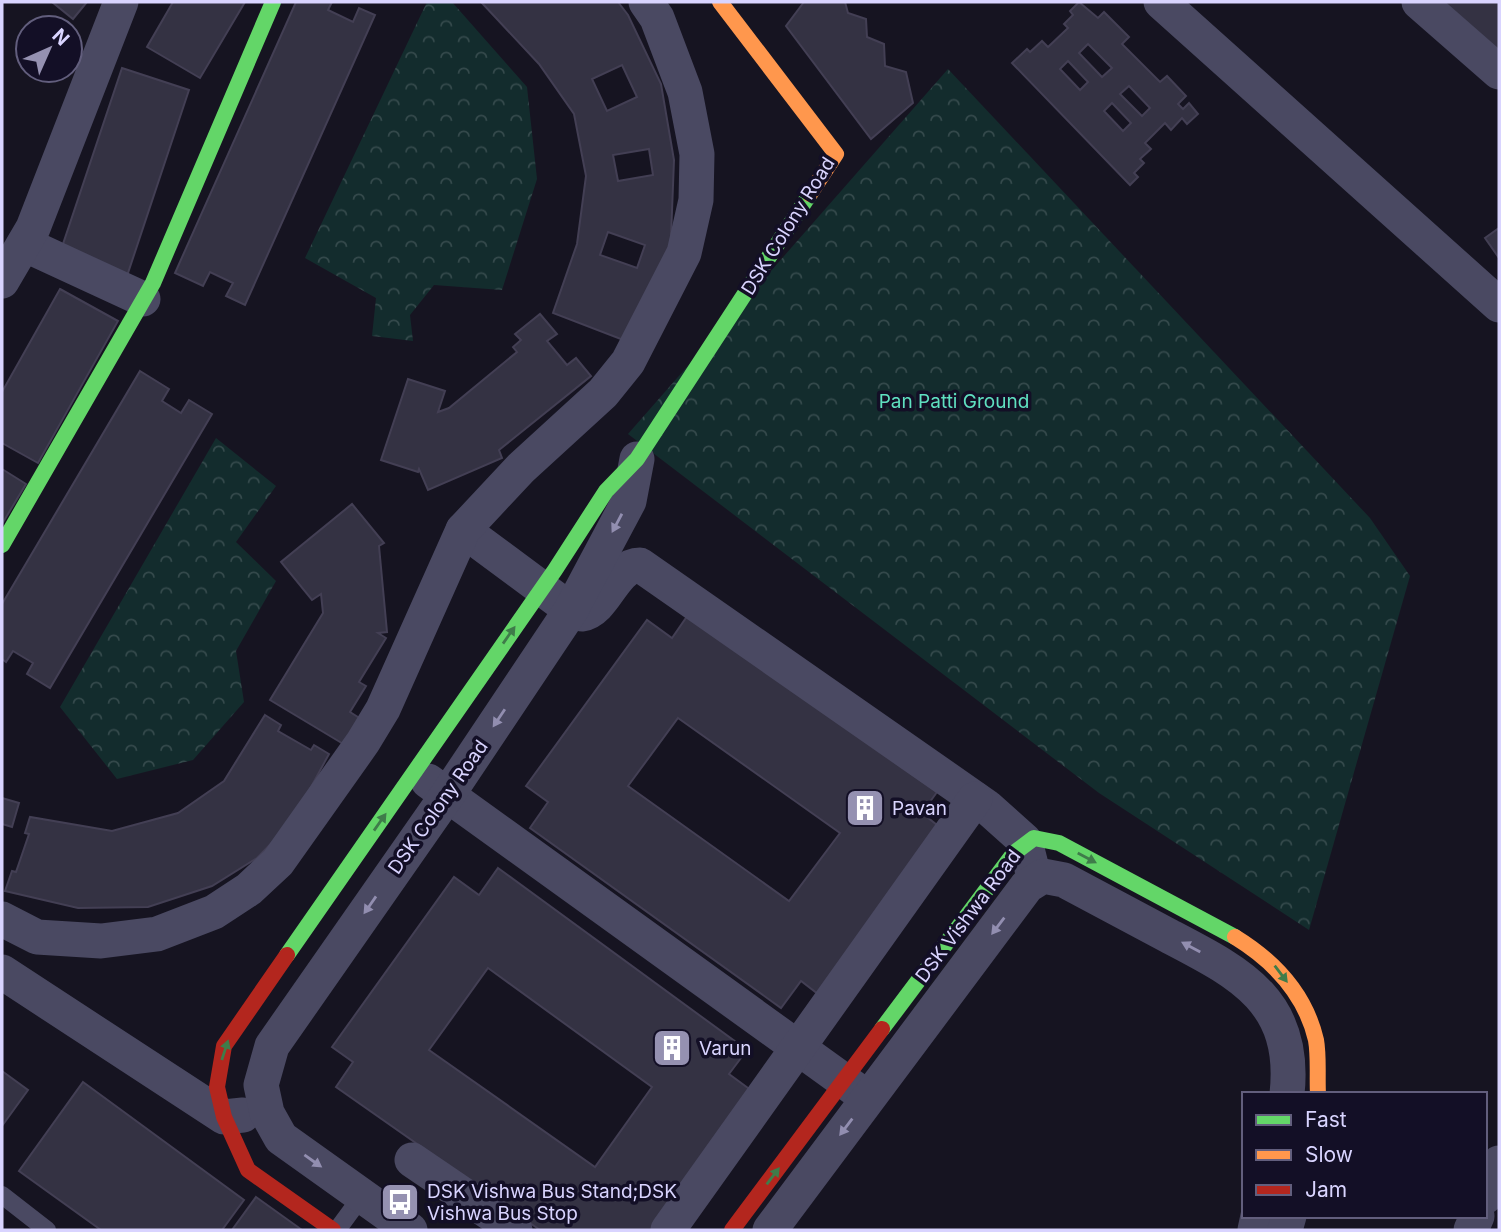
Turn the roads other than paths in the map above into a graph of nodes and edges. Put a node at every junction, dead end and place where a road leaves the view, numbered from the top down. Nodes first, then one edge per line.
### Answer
1 (121, 2) edge
2 (273, 2) edge
3 (646, 2) edge
4 (720, 2) edge
5 (1161, 2) edge
6 (1419, 2) edge
7 (1499, 72) edge
8 (23, 244) junction
9 (2, 281) edge
10 (144, 299) junction
11 (1499, 305) edge
12 (637, 459) junction
13 (463, 530) junction
14 (2, 545) edge
15 (541, 589) junction
16 (571, 610) junction
17 (415, 772) junction
18 (448, 794) junction
19 (975, 799) junction
20 (1025, 841) junction
21 (1059, 843) junction
22 (1050, 879) junction
23 (2, 919) edge
24 (2, 972) edge
25 (796, 1046) junction
26 (856, 1089) junction
27 (1287, 1092) edge
28 (1318, 1092) edge
29 (267, 1113) junction
30 (224, 1116) junction
31 (412, 1160) dead end
32 (1499, 1163) edge
33 (1487, 1192) edge
34 (2, 1195) edge
35 (362, 1196) junction
36 (47, 1230) edge
37 (335, 1230) edge
38 (410, 1230) edge
39 (515, 1230) edge
40 (668, 1230) edge
41 (732, 1230) edge
42 (770, 1230) edge

1 - 8 street
2 - 10 street
3 - 13 street
4 - 12 street, DSK Colony Road
5 - 11 street
6 - 7 street
8 - 9 street
8 - 10 street
10 - 14 street
12 - 15 street, DSK Colony Road
12 -> 16 street, DSK Colony Road
13 - 15 street
13 - 23 street
15 - 16 street
17 -> 15 street, DSK Colony Road
16 -> 18 street, DSK Colony Road
16 - 19 street
17 - 18 street
30 -> 17 street, DSK Colony Road
18 - 25 street
18 -> 29 street, DSK Colony Road
19 - 20 street
19 - 25 street
20 - 21 street, DSK Vishwa Road
20 - 22 street
20 - 26 street, DSK Vishwa Road
21 - 22 street
21 -> 28 street, DSK Vishwa Road
22 -> 26 street, DSK Vishwa Road
27 -> 22 street
24 - 30 street
25 - 26 street
25 - 40 street
41 -> 26 street, DSK Vishwa Road
26 -> 42 street, DSK Vishwa Road
29 - 30 street
29 -> 35 street
30 - 37 street
31 - 39 street
32 - 33 street
34 - 36 lane
35 - 37 lane
35 - 38 street

